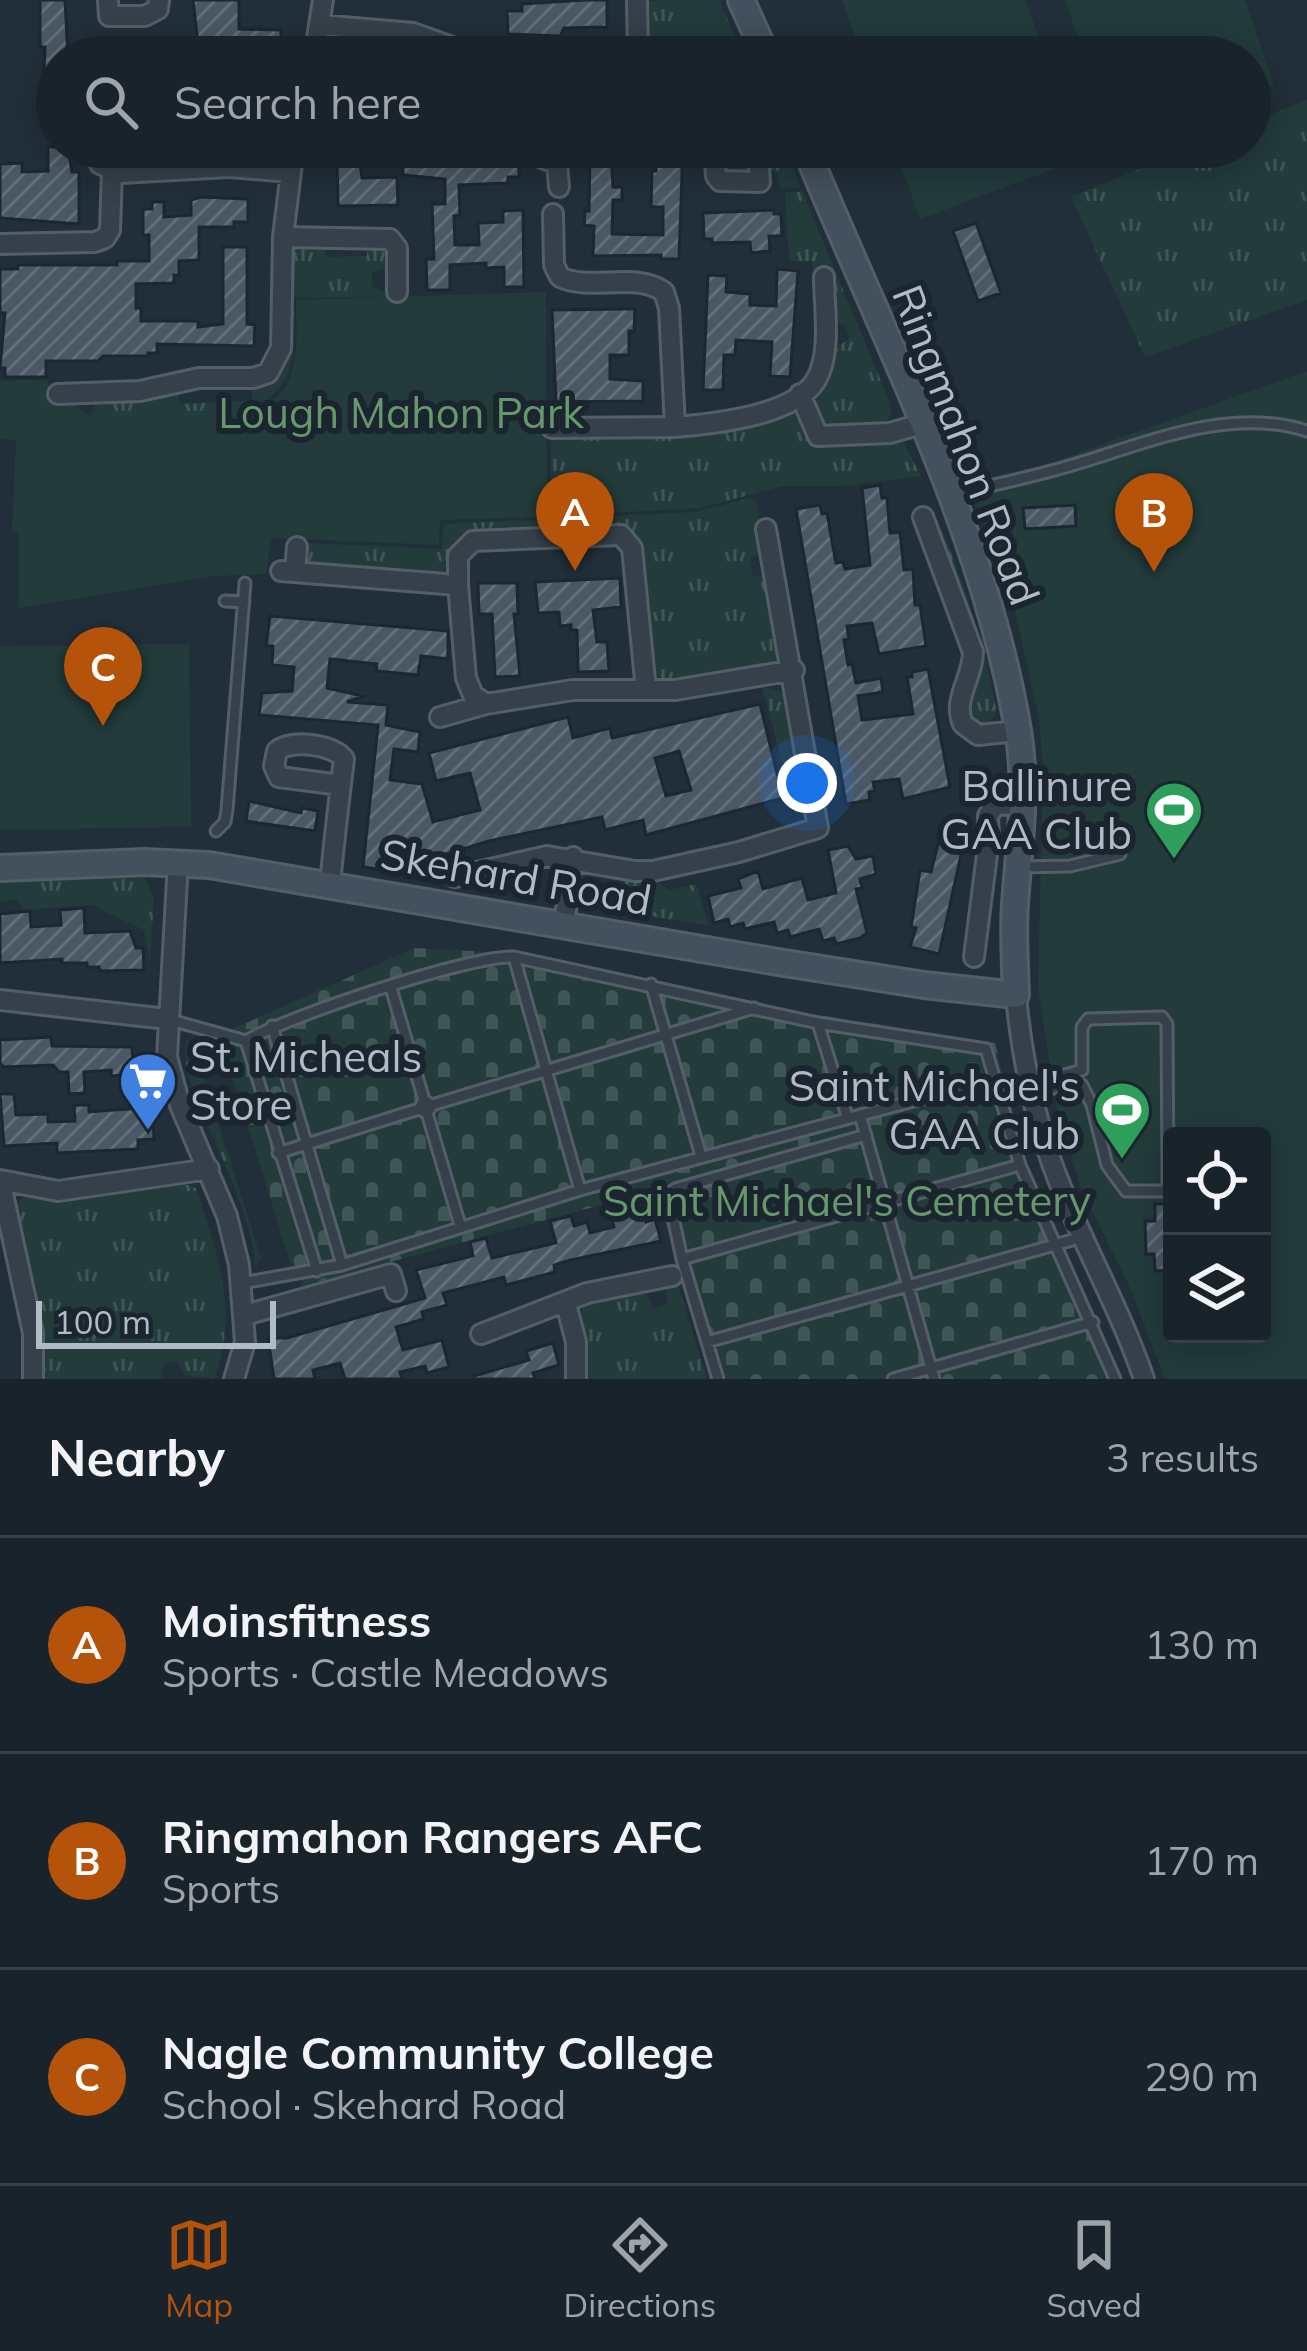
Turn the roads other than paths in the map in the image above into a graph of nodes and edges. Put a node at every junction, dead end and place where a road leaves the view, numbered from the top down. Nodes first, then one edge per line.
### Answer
1 (108, 0) edge
2 (159, 0) edge
3 (323, 0) edge
4 (637, 0) edge
5 (741, 0) edge
6 (320, 25) junction
7 (318, 36) edge
8 (424, 36) edge
9 (638, 36) edge
10 (757, 36) edge
11 (107, 168) edge
12 (200, 168) edge
13 (242, 168) edge
14 (291, 168) edge
15 (557, 168) edge
16 (715, 168) edge
17 (814, 168) edge
18 (112, 171) junction
19 (290, 172) junction
20 (760, 175) dead end
21 (559, 187) dead end
22 (553, 214) dead end
23 (283, 237) junction
24 (0, 244) edge
25 (824, 277) dead end
26 (376, 280) dead end
27 (58, 394) dead end
28 (800, 394) junction
29 (921, 424) junction
30 (675, 427) junction
31 (552, 428) dead end
32 (1307, 431) edge
33 (950, 495) junction
34 (923, 517) dead end
35 (766, 530) dead end
36 (296, 547) dead end
37 (245, 583) dead end
38 (458, 585) junction
39 (225, 601) dead end
40 (244, 602) junction
41 (794, 670) junction
42 (646, 690) junction
43 (486, 704) junction
44 (440, 717) dead end
45 (1018, 731) junction
46 (341, 785) dead end
47 (1022, 804) junction
48 (216, 830) dead end
49 (1120, 854) dead end
50 (573, 857) junction
51 (178, 862) junction
52 (1018, 867) junction
53 (0, 868) edge
54 (455, 877) dead end
55 (330, 884) junction
56 (564, 926) junction
57 (514, 957) junction
58 (974, 957) dead end
59 (651, 984) junction
60 (391, 988) junction
61 (1016, 995) junction
62 (0, 1000) edge
63 (756, 1007) junction
64 (167, 1019) junction
65 (818, 1023) junction
66 (272, 1026) junction
67 (666, 1035) junction
68 (246, 1041) junction
69 (544, 1069) junction
70 (996, 1079) junction
71 (1031, 1089) junction
72 (426, 1107) junction
73 (860, 1114) junction
74 (847, 1116) junction
75 (866, 1135) junction
76 (307, 1144) junction
77 (278, 1153) junction
78 (701, 1156) junction
79 (1020, 1165) junction
80 (208, 1169) junction
81 (0, 1180) edge
82 (580, 1190) junction
83 (884, 1203) junction
84 (460, 1225) junction
85 (1083, 1237) junction
86 (1054, 1246) junction
87 (342, 1265) junction
88 (317, 1271) junction
89 (669, 1272) junction
90 (393, 1282) dead end
91 (242, 1283) junction
92 (907, 1285) junction
93 (659, 1302) dead end
94 (566, 1304) junction
95 (245, 1316) junction
96 (1093, 1322) junction
97 (481, 1334) dead end
98 (707, 1342) junction
99 (932, 1374) edge
100 (33, 1379) edge
101 (234, 1379) edge
102 (576, 1379) edge
103 (718, 1379) edge
104 (893, 1379) edge
105 (1115, 1379) edge
106 (1144, 1379) edge

1 - 2 street
3 - 6 street
4 - 9 street
5 - 10 street
6 - 7 street
6 - 8 street
11 - 18 street
12 - 18 street
13 - 19 street
14 - 19 street
15 - 21 street
16 - 20 street
17 - 29 street, Ringmahon Road
18 - 24 street
19 - 23 street
22 - 30 street
23 - 26 street
23 - 27 street
25 - 28 street
28 - 29 street
28 - 30 street
29 - 33 street, Ringmahon Road
30 - 31 street
32 - 33 lane
33 - 45 street, Ringmahon Road
34 - 45 street
35 - 41 street
36 - 38 street
37 - 40 lane
38 - 42 street
38 - 43 street
39 - 40 lane
40 - 48 lane
41 - 42 street
41 - 50 street
42 - 43 street
43 - 44 street
45 - 47 street, Ringmahon Road
46 - 55 street
47 - 52 street, Ringmahon Road
47 - 58 street
49 - 52 lane
50 - 54 street
50 - 56 street
51 - 53 street, Skehard Road
51 - 55 street, Skehard Road
51 - 64 street
52 - 61 street, Ringmahon Road
55 - 56 street, Skehard Road
56 - 61 street, Skehard Road
57 - 59 lane
57 - 60 lane
57 - 69 lane
59 - 63 lane
59 - 67 lane
60 - 66 lane
60 - 72 lane
61 - 71 street
62 - 64 street
63 - 65 lane
63 - 67 lane
64 - 68 lane
64 - 80 street
65 - 70 lane
65 - 74 lane
66 - 68 lane
66 - 76 lane
67 - 69 lane
67 - 78 lane
68 - 77 lane
69 - 72 lane
69 - 82 lane
70 - 73 lane
70 - 79 lane
71 - 71 lane
71 - 85 street
72 - 76 lane
72 - 84 lane
73 - 74 lane
73 - 75 lane
74 - 78 lane
75 - 83 lane
75 - 89 lane
76 - 77 lane
76 - 87 lane
77 - 88 lane
78 - 82 lane
79 - 83 lane
79 - 86 lane
80 - 81 street
80 - 91 street
81 - 100 street
82 - 84 lane
83 - 89 lane
83 - 92 lane
84 - 87 lane
85 - 86 lane
85 - 106 street
86 - 92 lane
86 - 96 lane
87 - 88 lane
88 - 91 lane
89 - 93 street
89 - 94 street
89 - 98 lane
90 - 95 street
91 - 95 street
92 - 98 lane
92 - 99 lane
94 - 97 street
94 - 102 street
95 - 101 street
96 - 99 lane
96 - 105 lane
98 - 103 lane
99 - 104 lane

